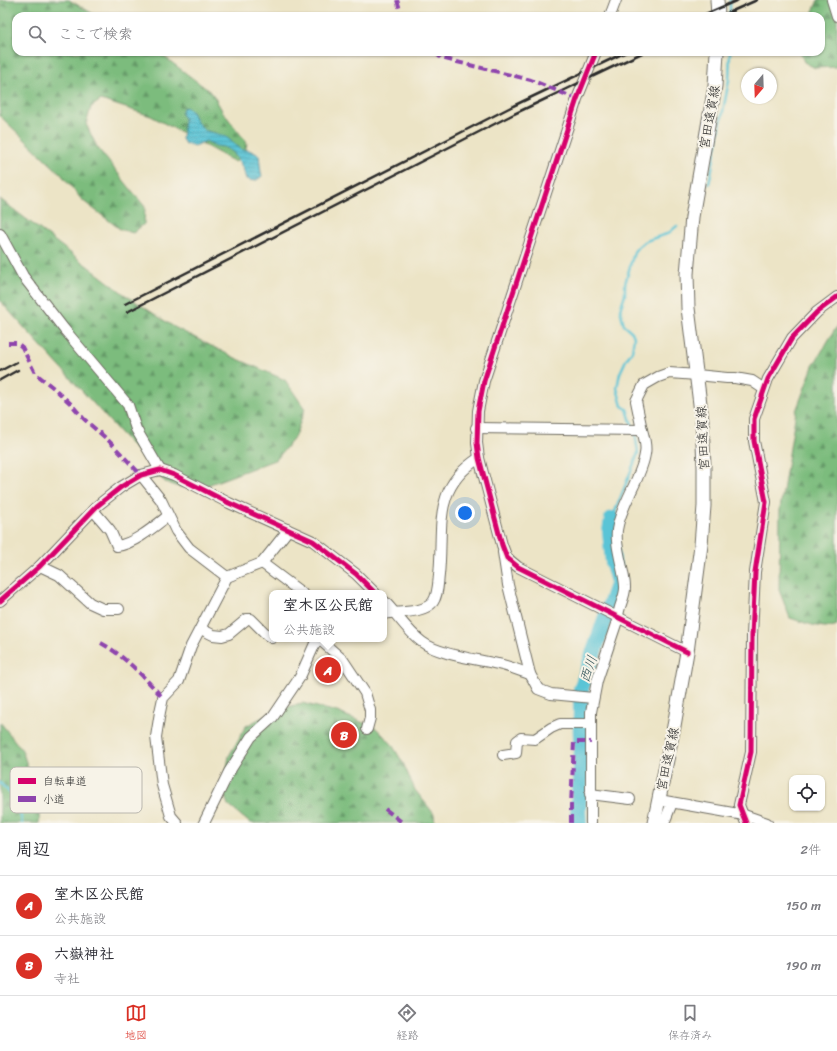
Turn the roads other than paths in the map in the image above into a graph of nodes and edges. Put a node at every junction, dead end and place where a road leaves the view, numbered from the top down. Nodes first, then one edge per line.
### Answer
1 (616, 0) edge
2 (717, 0) edge
3 (832, 0) edge
4 (612, 12) edge
5 (718, 12) edge
6 (837, 16) edge
7 (594, 56) edge
8 (718, 56) edge
9 (0, 234) edge
10 (837, 297) edge
11 (697, 374) junction
12 (764, 388) junction
13 (476, 428) junction
14 (642, 430) junction
15 (479, 458) junction
16 (160, 470) junction
17 (140, 476) junction
18 (93, 510) junction
19 (168, 516) junction
20 (287, 529) junction
21 (502, 545) junction
22 (262, 563) junction
23 (40, 566) junction
24 (227, 577) junction
25 (298, 590) edge
26 (372, 590) edge
27 (0, 601) edge
28 (387, 604) edge
29 (119, 609) dead end
30 (395, 612) junction
31 (387, 613) edge
32 (618, 618) junction
33 (200, 629) junction
34 (269, 636) edge
35 (315, 642) edge
36 (319, 642) edge
37 (687, 652) junction
38 (530, 674) junction
39 (593, 698) junction
40 (590, 724) junction
41 (367, 729) dead end
42 (503, 755) dead end
43 (590, 794) junction
44 (630, 799) dead end
45 (665, 802) junction
46 (745, 819) edge
47 (177, 823) edge
48 (204, 823) edge
49 (591, 823) edge
50 (654, 823) edge
51 (664, 823) edge
52 (767, 823) edge

1 - 4 street
2 - 5 main road
3 - 6 street
7 - 13 street
8 - 11 main road, 宮田遠賀線
9 - 16 street
10 - 12 street
11 - 12 street
11 - 14 street
11 - 37 main road, 宮田遠賀線
12 - 46 street
13 - 14 street
13 - 15 street
14 - 32 street
15 - 21 street
15 - 30 street
16 - 17 street
16 - 20 street
17 - 18 street
17 - 19 street
18 - 19 street
18 - 23 street
19 - 24 street
20 - 22 street
20 - 26 street
21 - 32 street
21 - 38 street
22 - 24 street
22 - 25 street
23 - 27 street
23 - 29 street
24 - 33 street
28 - 30 street
30 - 31 street
30 - 38 street
32 - 37 street
32 - 39 street
33 - 34 street
33 - 47 street
35 - 48 street
36 - 41 street
37 - 45 main road, 宮田遠賀線
38 - 39 street
39 - 40 street
40 - 42 street
40 - 43 street
43 - 44 street
43 - 49 street
45 - 46 street
45 - 50 main road, 宮田遠賀線
45 - 51 street
46 - 52 street

